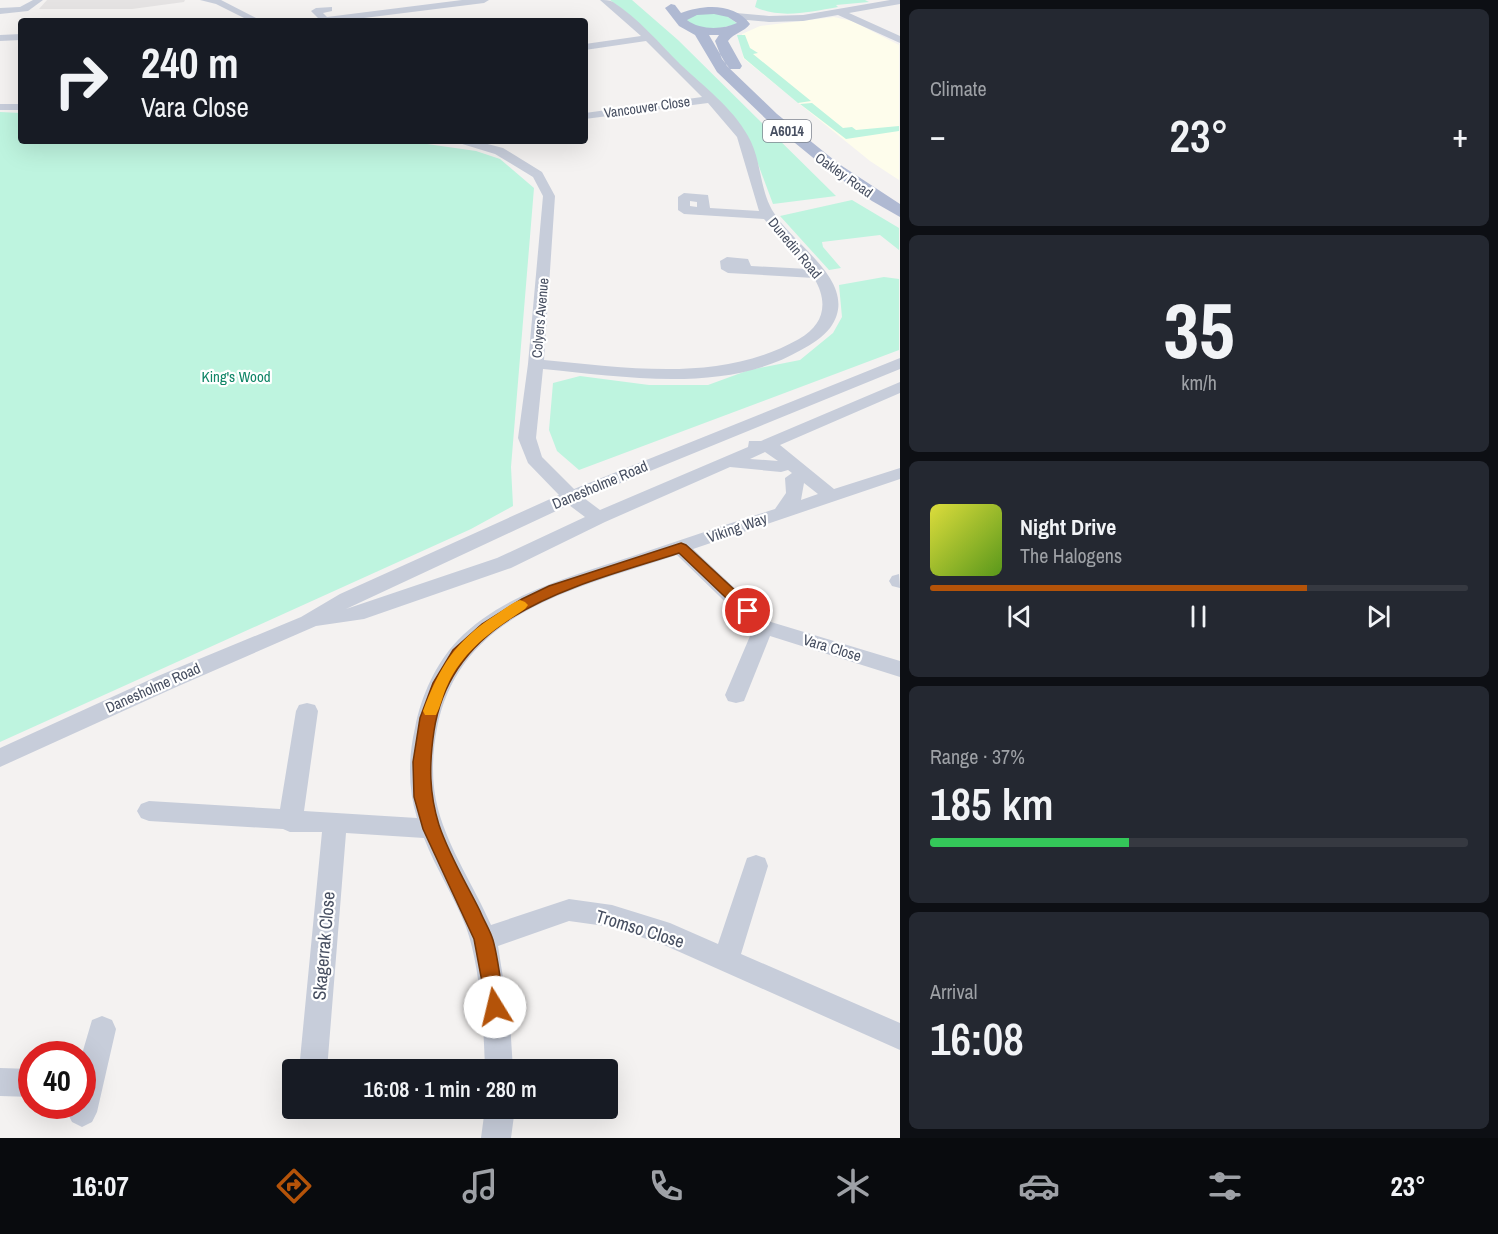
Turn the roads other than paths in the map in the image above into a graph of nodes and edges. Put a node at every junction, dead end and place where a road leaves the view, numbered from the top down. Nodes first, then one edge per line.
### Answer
1 (38, 0) edge
2 (205, 0) edge
3 (484, 0) edge
4 (605, 0) edge
5 (900, 1) edge
6 (435, 3) edge
7 (656, 3) dead end
8 (671, 8) junction
9 (329, 9) dead end
10 (0, 11) edge
11 (699, 11) junction
12 (840, 12) junction
13 (251, 18) edge
14 (323, 18) edge
15 (350, 18) edge
16 (681, 18) junction
17 (740, 20) junction
18 (697, 29) junction
19 (729, 31) junction
20 (18, 37) edge
21 (0, 38) edge
22 (647, 38) junction
23 (900, 40) edge
24 (588, 47) edge
25 (710, 99) junction
26 (0, 107) edge
27 (18, 108) edge
28 (588, 116) edge
29 (474, 144) edge
30 (900, 196) edge
31 (704, 211) dead end
32 (900, 212) edge
33 (768, 215) junction
34 (745, 270) dead end
35 (821, 274) junction
36 (900, 363) edge
37 (536, 364) junction
38 (900, 387) edge
39 (757, 420) junction
40 (799, 430) junction
41 (708, 441) junction
42 (762, 446) junction
43 (728, 462) junction
44 (793, 471) junction
45 (900, 473) edge
46 (873, 482) junction
47 (571, 497) junction
48 (825, 498) junction
49 (782, 512) junction
50 (598, 518) junction
51 (681, 548) junction
52 (308, 622) junction
53 (764, 627) junction
54 (900, 669) edge
55 (736, 695) dead end
56 (308, 711) dead end
57 (0, 758) edge
58 (149, 811) dead end
59 (290, 822) junction
60 (335, 822) junction
61 (432, 829) junction
62 (756, 866) dead end
63 (483, 939) junction
64 (726, 959) junction
65 (102, 1029) dead end
66 (900, 1037) edge
67 (96, 1051) edge
68 (314, 1059) edge
69 (499, 1059) edge
70 (0, 1082) edge
71 (18, 1083) edge
72 (499, 1119) edge
73 (496, 1138) edge

1 - 10 street
2 - 13 street
3 - 6 street
4 - 22 street, Dunedin Road
5 - 12 street
6 - 15 street
7 - 8 main road
8 - 11 main road
8 - 16 main road
9 - 14 street
11 - 16 main road
11 - 17 main road
12 - 17 street
12 - 23 street
16 - 18 main road
17 - 19 main road
18 - 19 main road
18 - 32 main road, Oakley Road / A6014
19 - 30 main road, Oakley Road / A6014
20 - 21 street
22 - 24 street
22 - 25 street, Dunedin Road
25 - 28 street, Vancouver Close
25 - 33 street, Dunedin Road
26 - 27 street
29 - 37 street, Colyers Avenue
31 - 33 street
33 - 35 street, Dunedin Road
34 - 35 street
35 - 37 street, Dunedin Road
36 - 39 street, Danesholme Road
37 - 47 street, Colyers Avenue
38 - 40 street, Danesholme Road
39 - 41 street, Danesholme Road
39 - 42 street
40 - 42 street, Danesholme Road
40 - 44 street
41 - 42 street
41 - 47 street, Danesholme Road
42 - 43 street, Danesholme Road
42 - 44 street
43 - 44 street
43 - 50 street, Danesholme Road
44 - 46 street
44 - 48 street
44 - 49 street
45 - 46 street, Viking Way
46 - 48 street, Viking Way
47 - 50 street, Colyers Avenue
47 - 52 street, Danesholme Road
48 - 49 street, Viking Way
49 - 51 street, Viking Way
50 - 52 street, Danesholme Road
51 - 53 street, Vara Close
51 - 61 street, Viking Way
52 - 57 street, Danesholme Road
53 - 54 street, Vara Close
53 - 55 street
56 - 59 street
58 - 59 street
59 - 60 street
60 - 61 street
60 - 68 street, Skagerrak Close
61 - 63 street, Viking Way
62 - 64 street
63 - 64 street, Tromso Close
63 - 69 street, Viking Way
64 - 66 street, Tromso Close
65 - 67 street
70 - 71 street
72 - 73 street

